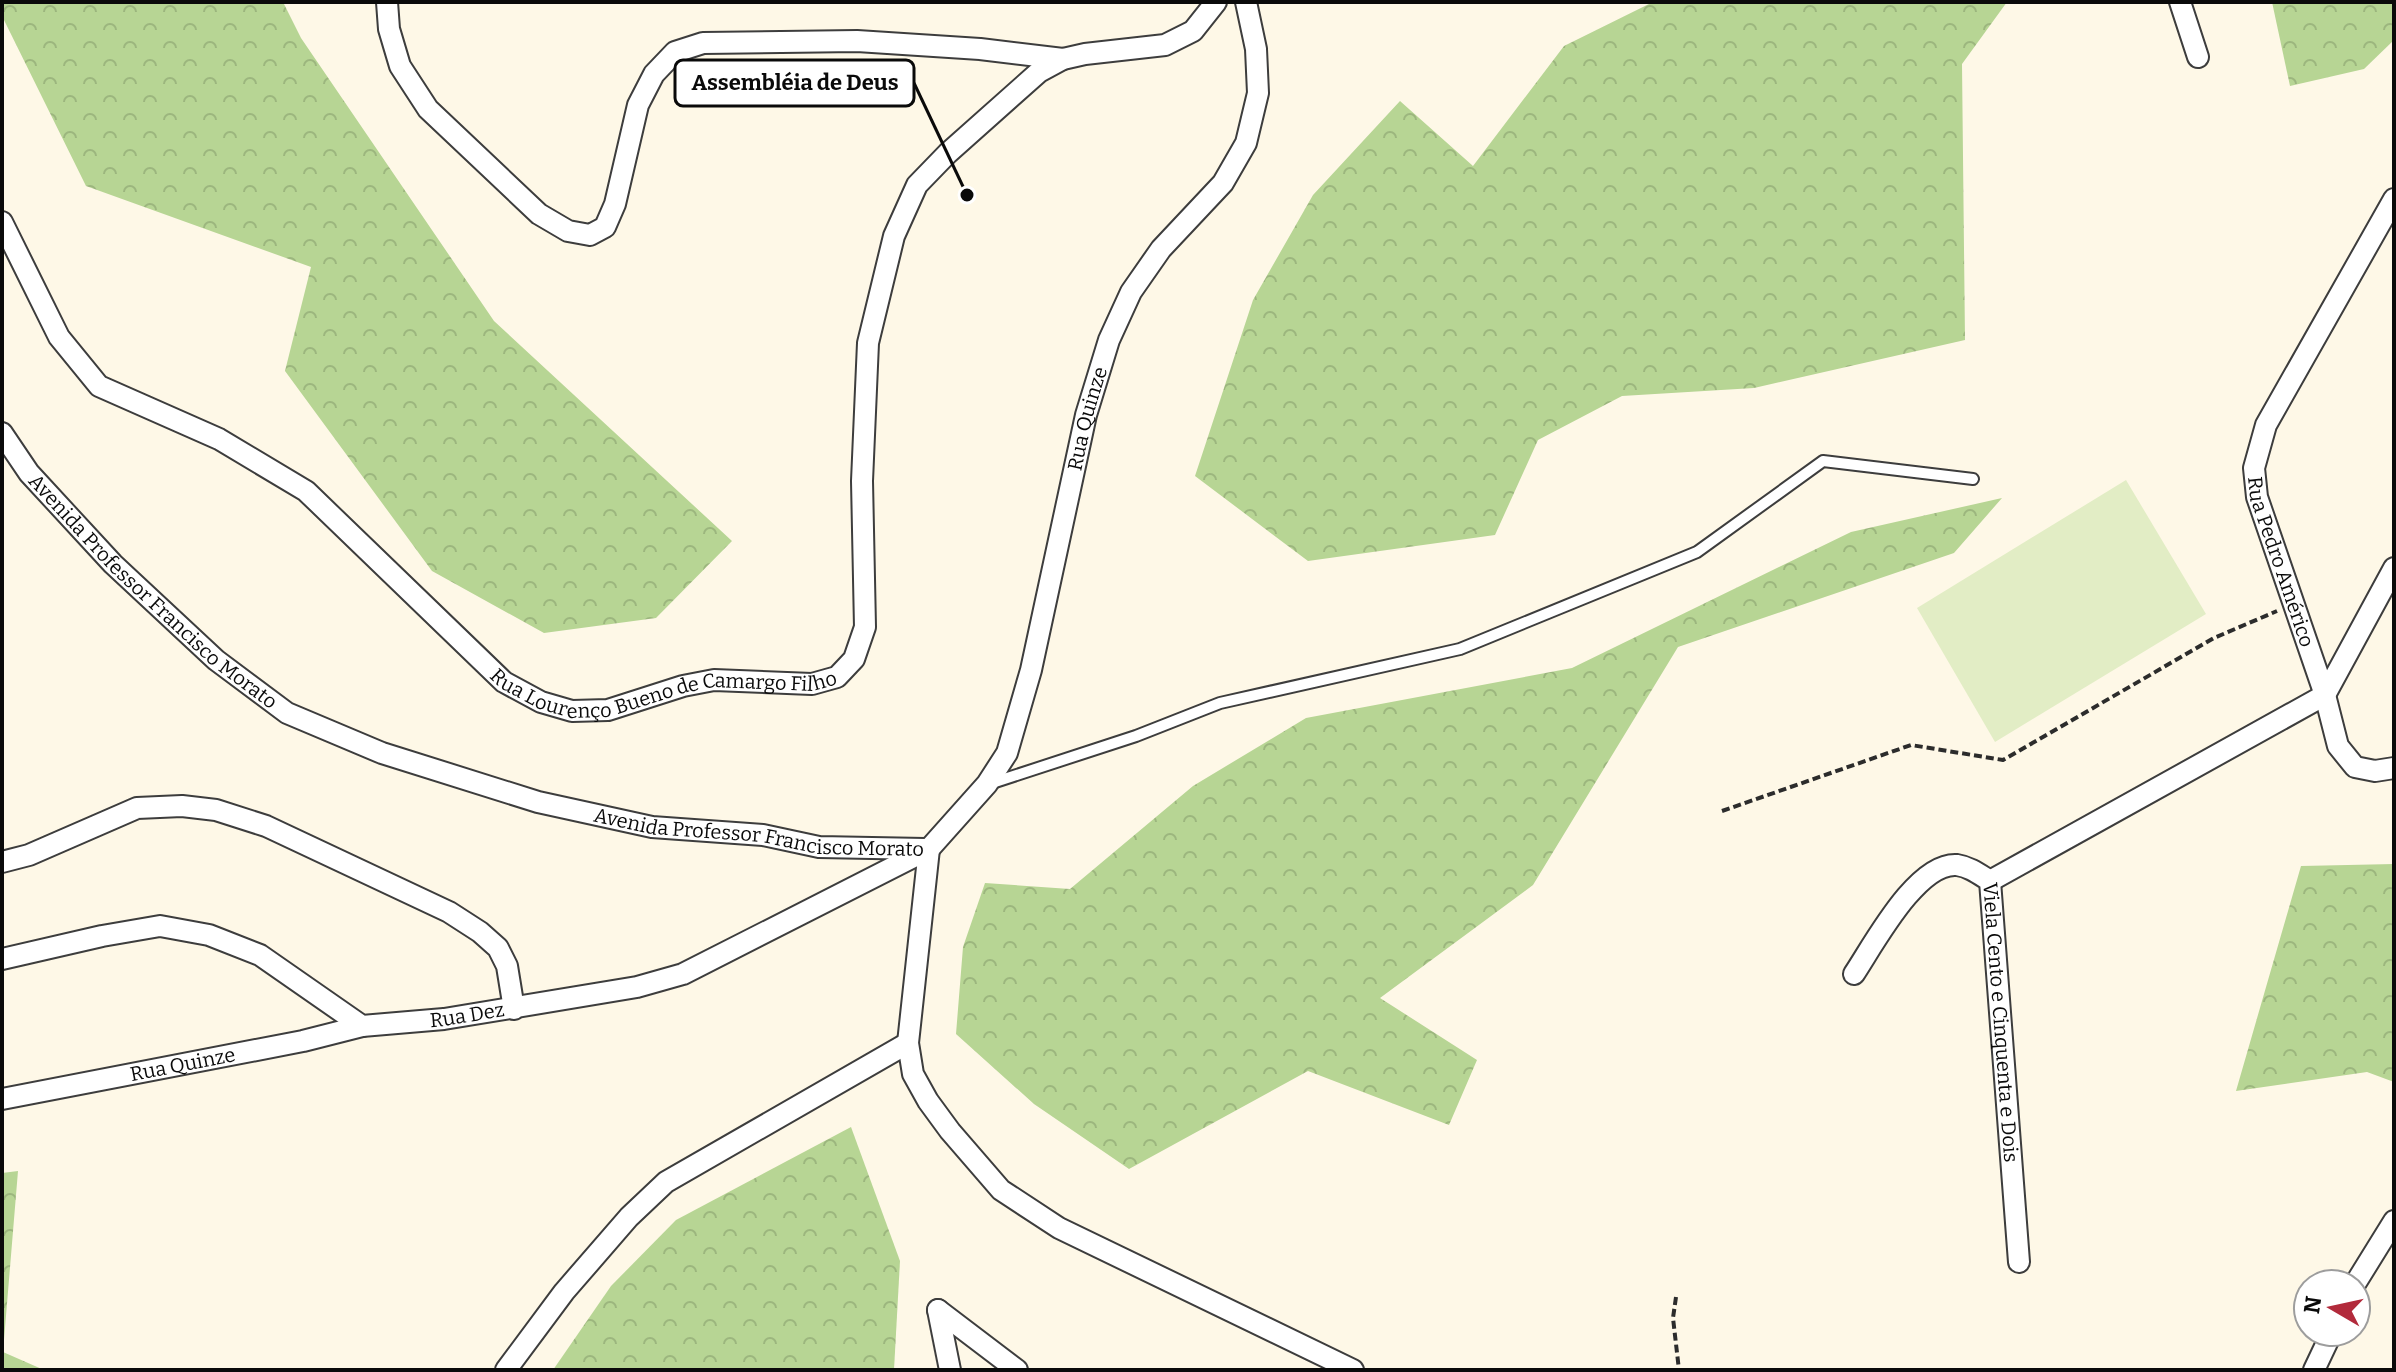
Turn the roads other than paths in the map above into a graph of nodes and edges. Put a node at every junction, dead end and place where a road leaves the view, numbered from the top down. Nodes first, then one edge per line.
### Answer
1 (387, 2) edge
2 (1216, 2) edge
3 (1246, 2) edge
4 (2180, 2) edge
5 (2198, 57) dead end
6 (1063, 59) junction
7 (2394, 199) edge
8 (2, 222) edge
9 (2, 433) edge
10 (1973, 479) dead end
11 (2394, 568) edge
12 (2325, 695) junction
13 (2394, 768) edge
14 (987, 784) junction
15 (929, 849) junction
16 (2, 862) edge
17 (1990, 881) junction
18 (2, 959) edge
19 (1854, 974) dead end
20 (514, 1009) junction
21 (362, 1026) junction
22 (908, 1043) junction
23 (2, 1099) edge
24 (2394, 1221) edge
25 (2019, 1262) dead end
26 (2365, 1268) edge
27 (2324, 1348) edge
28 (506, 1370) edge
29 (950, 1370) edge
30 (1017, 1370) edge
31 (1353, 1370) edge
32 (2314, 1370) edge

1 - 6 street
2 - 6 street, Rua Lourenço Bueno de Camargo Filho
3 - 14 street, Rua Quinze
4 - 5 street
6 - 8 street, Rua Lourenço Bueno de Camargo Filho
7 - 12 street, Rua Pedro Américo
9 - 15 street, Avenida Professor Francisco Morato
10 - 14 lane
11 - 12 street
12 - 13 street, Rua Pedro Américo
12 - 17 street
14 - 15 street, Rua Quinze
15 - 20 street, Rua Dez
15 - 22 street, Avenida Professor Francisco Morato
16 - 20 street
17 - 19 street, Viela Cento e Cinquenta e Dois
17 - 25 street, Viela Cento e Cinquenta e Dois
18 - 21 street
20 - 21 street, Rua Dez
21 - 23 street, Rua Quinze
22 - 28 street
22 - 31 street, Avenida Professor Francisco Morato
24 - 26 street
27 - 32 street
29 - 30 street

